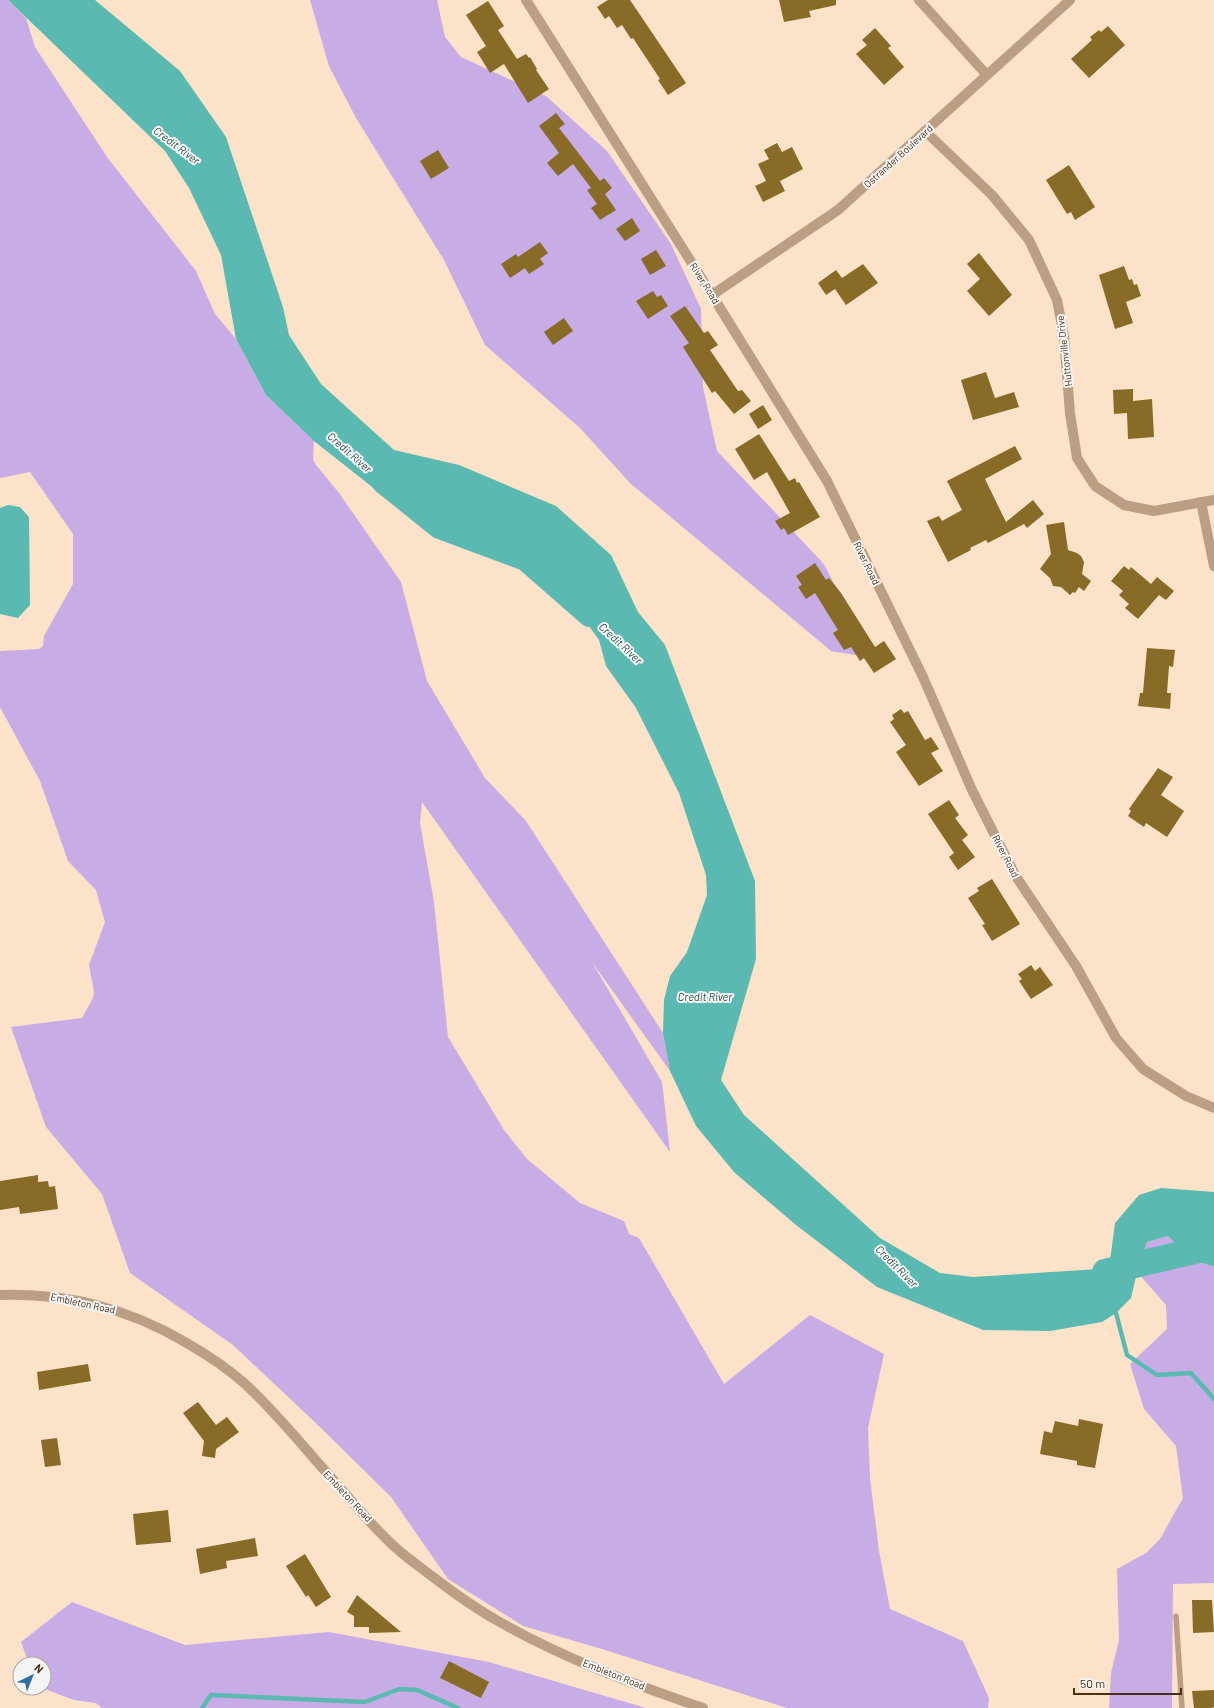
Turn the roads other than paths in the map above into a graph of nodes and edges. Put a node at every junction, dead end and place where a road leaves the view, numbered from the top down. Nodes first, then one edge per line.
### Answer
1 (526, 0) edge
2 (919, 0) edge
3 (1070, 0) edge
4 (986, 74) junction
5 (925, 131) junction
6 (712, 295) junction
7 (1214, 500) edge
8 (1201, 502) junction
9 (1214, 566) edge
10 (1214, 1108) edge
11 (0, 1295) edge
12 (1176, 1616) dead end
13 (703, 1708) edge
14 (1182, 1708) edge

1 - 6 street, River Road
2 - 4 street
3 - 4 street, Ostrander Boulevard
4 - 5 street, Ostrander Boulevard
5 - 6 street, Ostrander Boulevard
5 - 8 street, Huttonville Drive
6 - 10 street, River Road
7 - 8 street, Huttonville Drive
8 - 9 street
11 - 13 street, Embleton Road
12 - 14 lane

